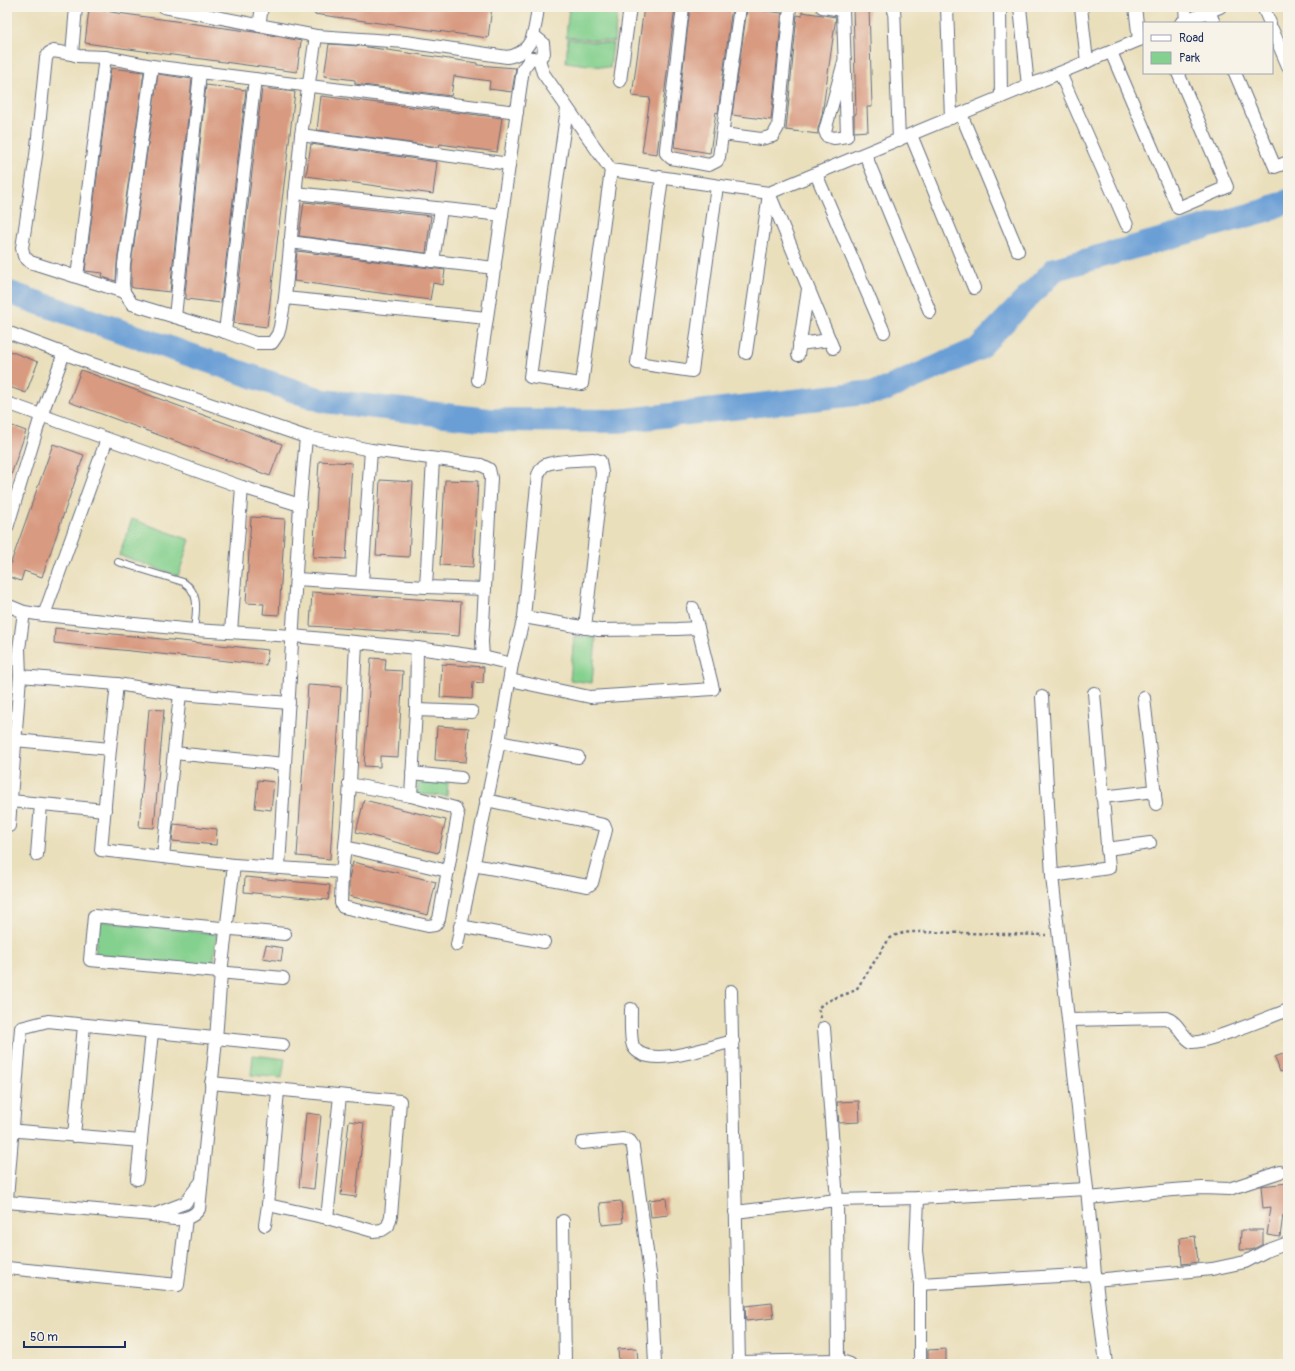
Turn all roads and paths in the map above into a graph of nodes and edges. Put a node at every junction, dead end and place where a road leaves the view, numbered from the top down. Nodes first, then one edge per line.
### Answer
1 (76, 7) edge
2 (164, 7) edge
3 (262, 7) edge
4 (538, 7) edge
5 (630, 7) edge
6 (683, 7) edge
7 (740, 7) edge
8 (790, 7) edge
9 (822, 7) edge
10 (894, 7) edge
11 (947, 7) edge
12 (1000, 7) edge
13 (1020, 7) edge
14 (1082, 7) edge
15 (1135, 7) edge
16 (1185, 7) edge
17 (1263, 7) edge
18 (843, 8) edge
19 (1214, 9) edge
20 (1183, 22) edge
21 (1214, 22) edge
22 (1270, 22) edge
23 (260, 26) junction
24 (1273, 31) edge
25 (316, 36) junction
26 (533, 36) junction
27 (1142, 39) edge
28 (1111, 52) junction
29 (72, 54) junction
30 (530, 56) junction
31 (105, 57) junction
32 (845, 58) junction
33 (1087, 62) junction
34 (152, 66) junction
35 (1288, 66) edge
36 (200, 72) junction
37 (1060, 73) junction
38 (1178, 74) edge
39 (1235, 74) edge
40 (254, 79) junction
41 (620, 81) dead end
42 (308, 86) junction
43 (1028, 86) junction
44 (1001, 97) junction
45 (566, 108) junction
46 (517, 112) junction
47 (956, 116) junction
48 (723, 134) junction
49 (301, 135) junction
50 (911, 135) junction
51 (899, 140) junction
52 (865, 154) junction
53 (1288, 162) edge
54 (509, 164) junction
55 (611, 170) junction
56 (816, 174) junction
57 (662, 178) junction
58 (717, 186) junction
59 (295, 193) junction
60 (769, 193) junction
61 (441, 209) junction
62 (502, 215) junction
63 (1127, 225) dead end
64 (290, 242) junction
65 (1018, 252) dead end
66 (433, 261) junction
67 (494, 268) junction
68 (77, 277) junction
69 (808, 288) junction
70 (974, 288) dead end
71 (124, 292) junction
72 (285, 298) junction
73 (930, 312) dead end
74 (175, 316) junction
75 (487, 318) junction
76 (7, 332) edge
77 (225, 332) junction
78 (884, 332) dead end
79 (64, 353) junction
80 (746, 353) dead end
81 (478, 380) dead end
82 (7, 403) edge
83 (41, 416) junction
84 (306, 437) junction
85 (107, 439) junction
86 (372, 450) junction
87 (433, 459) junction
88 (242, 486) junction
89 (300, 505) junction
90 (7, 528) edge
91 (118, 562) dead end
92 (296, 579) junction
93 (362, 583) junction
94 (426, 587) junction
95 (485, 588) junction
96 (7, 605) edge
97 (693, 608) dead end
98 (24, 612) junction
99 (44, 615) junction
100 (524, 617) junction
101 (585, 628) junction
102 (698, 628) junction
103 (194, 630) junction
104 (231, 632) junction
105 (292, 636) junction
106 (356, 643) junction
107 (417, 648) junction
108 (483, 657) junction
109 (512, 664) junction
110 (20, 676) junction
111 (510, 680) junction
112 (117, 684) junction
113 (1094, 693) dead end
114 (180, 694) junction
115 (1042, 697) dead end
116 (1144, 698) dead end
117 (289, 703) junction
118 (416, 710) junction
119 (472, 712) dead end
120 (15, 740) junction
121 (499, 742) junction
122 (110, 749) junction
123 (174, 753) junction
124 (578, 757) dead end
125 (285, 764) junction
126 (412, 773) junction
127 (461, 778) dead end
128 (350, 784) junction
129 (1155, 791) junction
130 (411, 796) junction
131 (1102, 797) junction
132 (486, 800) junction
133 (11, 801) junction
134 (41, 804) junction
135 (1156, 804) dead end
136 (105, 810) junction
137 (9, 826) dead end
138 (1150, 843) dead end
139 (345, 847) junction
140 (1107, 849) junction
141 (37, 854) dead end
142 (164, 857) junction
143 (234, 865) junction
144 (473, 865) junction
145 (279, 867) junction
146 (448, 871) junction
147 (342, 872) junction
148 (1052, 876) junction
149 (460, 926) junction
150 (227, 929) junction
151 (285, 934) dead end
152 (1059, 935) junction
153 (544, 942) dead end
154 (457, 945) dead end
155 (221, 973) junction
156 (283, 978) dead end
157 (731, 991) dead end
158 (631, 1009) dead end
159 (1288, 1010) edge
160 (1069, 1020) junction
161 (84, 1025) junction
162 (824, 1028) joint
163 (152, 1032) junction
164 (216, 1039) junction
165 (733, 1041) junction
166 (283, 1045) dead end
167 (12, 1068) edge
168 (211, 1083) junction
169 (278, 1090) junction
170 (340, 1096) junction
171 (10, 1130) edge
172 (74, 1136) junction
173 (141, 1141) junction
174 (582, 1143) dead end
175 (1280, 1172) dead end
176 (137, 1179) dead end
177 (201, 1181) junction
178 (1088, 1194) junction
179 (918, 1198) junction
180 (837, 1200) junction
181 (7, 1201) edge
182 (268, 1205) junction
183 (735, 1212) junction
184 (153, 1215) junction
185 (186, 1218) junction
186 (328, 1218) junction
187 (563, 1220) dead end
188 (265, 1225) dead end
189 (1288, 1243) edge
190 (7, 1268) edge
191 (1095, 1277) junction
192 (920, 1284) junction
193 (838, 1362) edge
194 (738, 1363) edge
195 (565, 1364) edge
196 (655, 1364) edge
197 (850, 1364) edge
198 (920, 1364) edge
199 (1106, 1364) edge

1 - 29 street
2 - 23 street
3 - 23 street
4 - 26 street
5 - 41 street
6 - 48 street
7 - 48 street
8 - 48 street
9 - 18 street
10 - 51 street
11 - 47 street
12 - 44 street
13 - 43 street
14 - 33 street
15 - 27 street
16 - 20 street
17 - 22 street
18 - 32 street
19 - 20 street
19 - 21 street
23 - 25 street
24 - 35 street
25 - 30 street
25 - 42 street
26 - 30 street
26 - 30 street
27 - 28 street
28 - 33 street
28 - 38 street
29 - 31 street
29 - 68 street
30 - 45 street
30 - 46 street
31 - 34 street
31 - 68 street
32 - 32 street
33 - 37 street
34 - 36 street
34 - 71 street
36 - 40 street
36 - 74 street
37 - 43 street
37 - 63 street
39 - 53 street
40 - 42 street
40 - 77 street
42 - 46 street
42 - 49 street
43 - 44 street
44 - 47 street
45 - 55 street
45 - 55 street
46 - 54 street
47 - 50 street
47 - 65 street
49 - 54 street
49 - 59 street
50 - 51 street
50 - 70 street
51 - 52 street
52 - 56 street
52 - 73 street
54 - 62 street
55 - 57 street
56 - 60 street
56 - 78 street
57 - 58 street
57 - 58 street
58 - 60 street
59 - 61 street
59 - 64 street
60 - 69 street
60 - 80 street
61 - 62 street
61 - 66 street
62 - 67 street
64 - 66 street
64 - 72 street
66 - 67 street
67 - 75 street
68 - 71 street
69 - 69 street
71 - 74 street
72 - 75 street
72 - 77 street
74 - 77 street
75 - 81 street
76 - 79 street
79 - 83 street
79 - 84 street
82 - 83 street
83 - 85 street
83 - 90 street
84 - 86 street
84 - 89 street
85 - 88 street
85 - 99 street
86 - 87 street
86 - 93 street
87 - 94 street
87 - 95 street
88 - 89 street
88 - 104 street
89 - 92 street
91 - 103 lane
92 - 93 street
92 - 105 street
93 - 94 street
94 - 95 street
95 - 108 street
96 - 98 street
97 - 102 street
98 - 99 street
98 - 110 street
99 - 103 street
100 - 101 street
100 - 101 street
100 - 109 street
101 - 102 street
102 - 111 street
103 - 104 street
104 - 105 street
105 - 106 street
105 - 117 street
106 - 107 street
106 - 128 street
107 - 108 street
107 - 118 street
108 - 109 street
109 - 111 street
110 - 112 street
110 - 120 street
111 - 121 street
112 - 114 street
112 - 122 street
113 - 131 street
114 - 117 street
114 - 123 street
115 - 148 street
116 - 129 street
117 - 125 street
118 - 119 street
118 - 126 street
120 - 122 street
120 - 133 street
121 - 124 street
121 - 132 street
122 - 136 street
123 - 125 street
123 - 142 street
125 - 145 street
126 - 127 street
126 - 130 street
128 - 130 street
128 - 139 street
129 - 131 street
129 - 135 street
130 - 146 street
131 - 140 street
132 - 144 street
132 - 144 street
133 - 134 street
133 - 137 street
134 - 136 street
134 - 141 street
136 - 142 street
138 - 140 street
139 - 146 street
139 - 147 street
140 - 148 street
142 - 143 street
143 - 145 street
143 - 150 street
144 - 149 street
145 - 147 street
146 - 147 street
148 - 152 street
149 - 153 street
149 - 154 street
150 - 151 street
150 - 155 street
150 - 155 street
152 - 160 street
152 - 162 path
155 - 156 street
155 - 164 street
157 - 165 street
158 - 165 street
159 - 160 street
160 - 178 street
161 - 163 street
161 - 167 street
161 - 172 street
162 - 180 street
163 - 164 street
163 - 173 street
164 - 166 street
164 - 168 street
165 - 183 street
167 - 171 street
168 - 169 street
168 - 177 street
169 - 170 street
169 - 182 street
170 - 186 street
170 - 186 street
171 - 172 street
171 - 181 street
172 - 173 street
173 - 176 street
174 - 196 street
175 - 178 street
177 - 184 street
177 - 185 street
178 - 179 street
178 - 191 street
179 - 180 street
179 - 192 street
180 - 183 street
180 - 193 street
181 - 184 street
182 - 186 street
182 - 188 street
183 - 194 street
184 - 185 street
185 - 190 street
187 - 195 street
189 - 191 street
191 - 192 street
191 - 199 street
192 - 198 street
193 - 194 street
193 - 197 street

